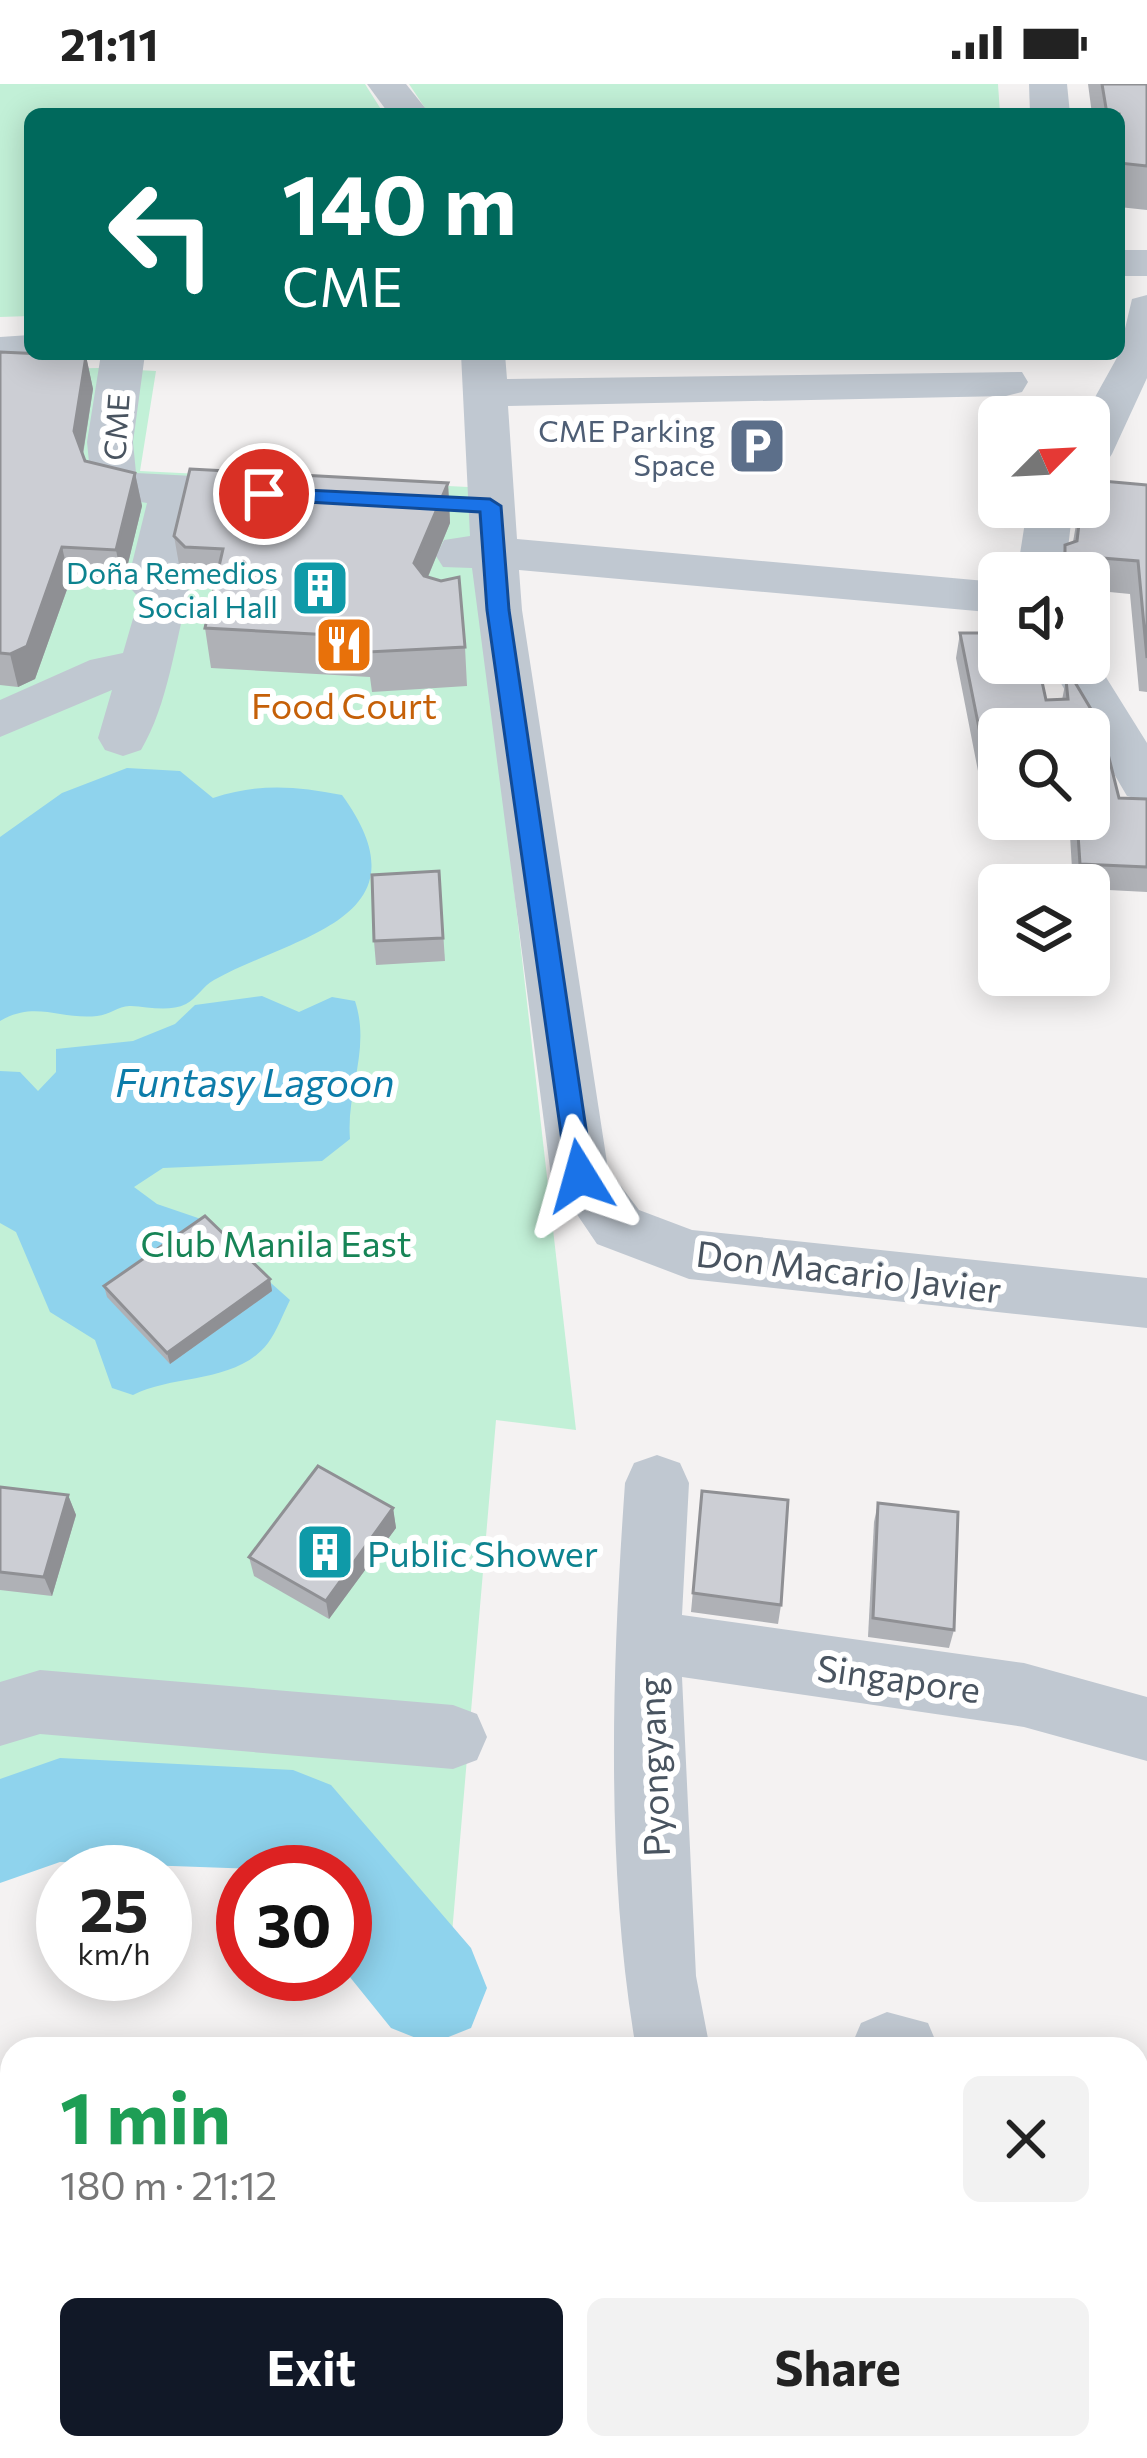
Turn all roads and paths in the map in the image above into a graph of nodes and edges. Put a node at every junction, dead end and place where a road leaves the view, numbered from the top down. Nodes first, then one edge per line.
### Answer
1 (386, 84) edge
2 (405, 108) edge
3 (1147, 308) edge
4 (123, 360) edge
5 (484, 373) edge
6 (1006, 382) dead end
7 (1110, 409) edge
8 (173, 490) junction
9 (309, 496) edge
10 (477, 522) junction
11 (978, 595) edge
12 (446, 602) edge
13 (144, 667) junction
14 (1086, 684) edge
15 (0, 720) edge
16 (124, 738) dead end
17 (1145, 783) edge
18 (1147, 1304) edge
19 (657, 1483) dead end
20 (647, 1641) junction
21 (0, 1714) edge
22 (1147, 1729) edge
23 (453, 1737) dead end
24 (671, 2037) edge

1 - 2 street
3 - 7 street
4 - 8 street, CME
5 - 6 street
5 - 10 street
8 - 9 street, CME
8 - 13 street
10 - 11 street
10 - 12 street
10 - 18 street, Don Macario Javier
13 - 15 street
13 - 16 street
14 - 17 street
19 - 20 street, Pyongyang
20 - 22 street, Singapore
20 - 24 street, Pyongyang
21 - 23 street

